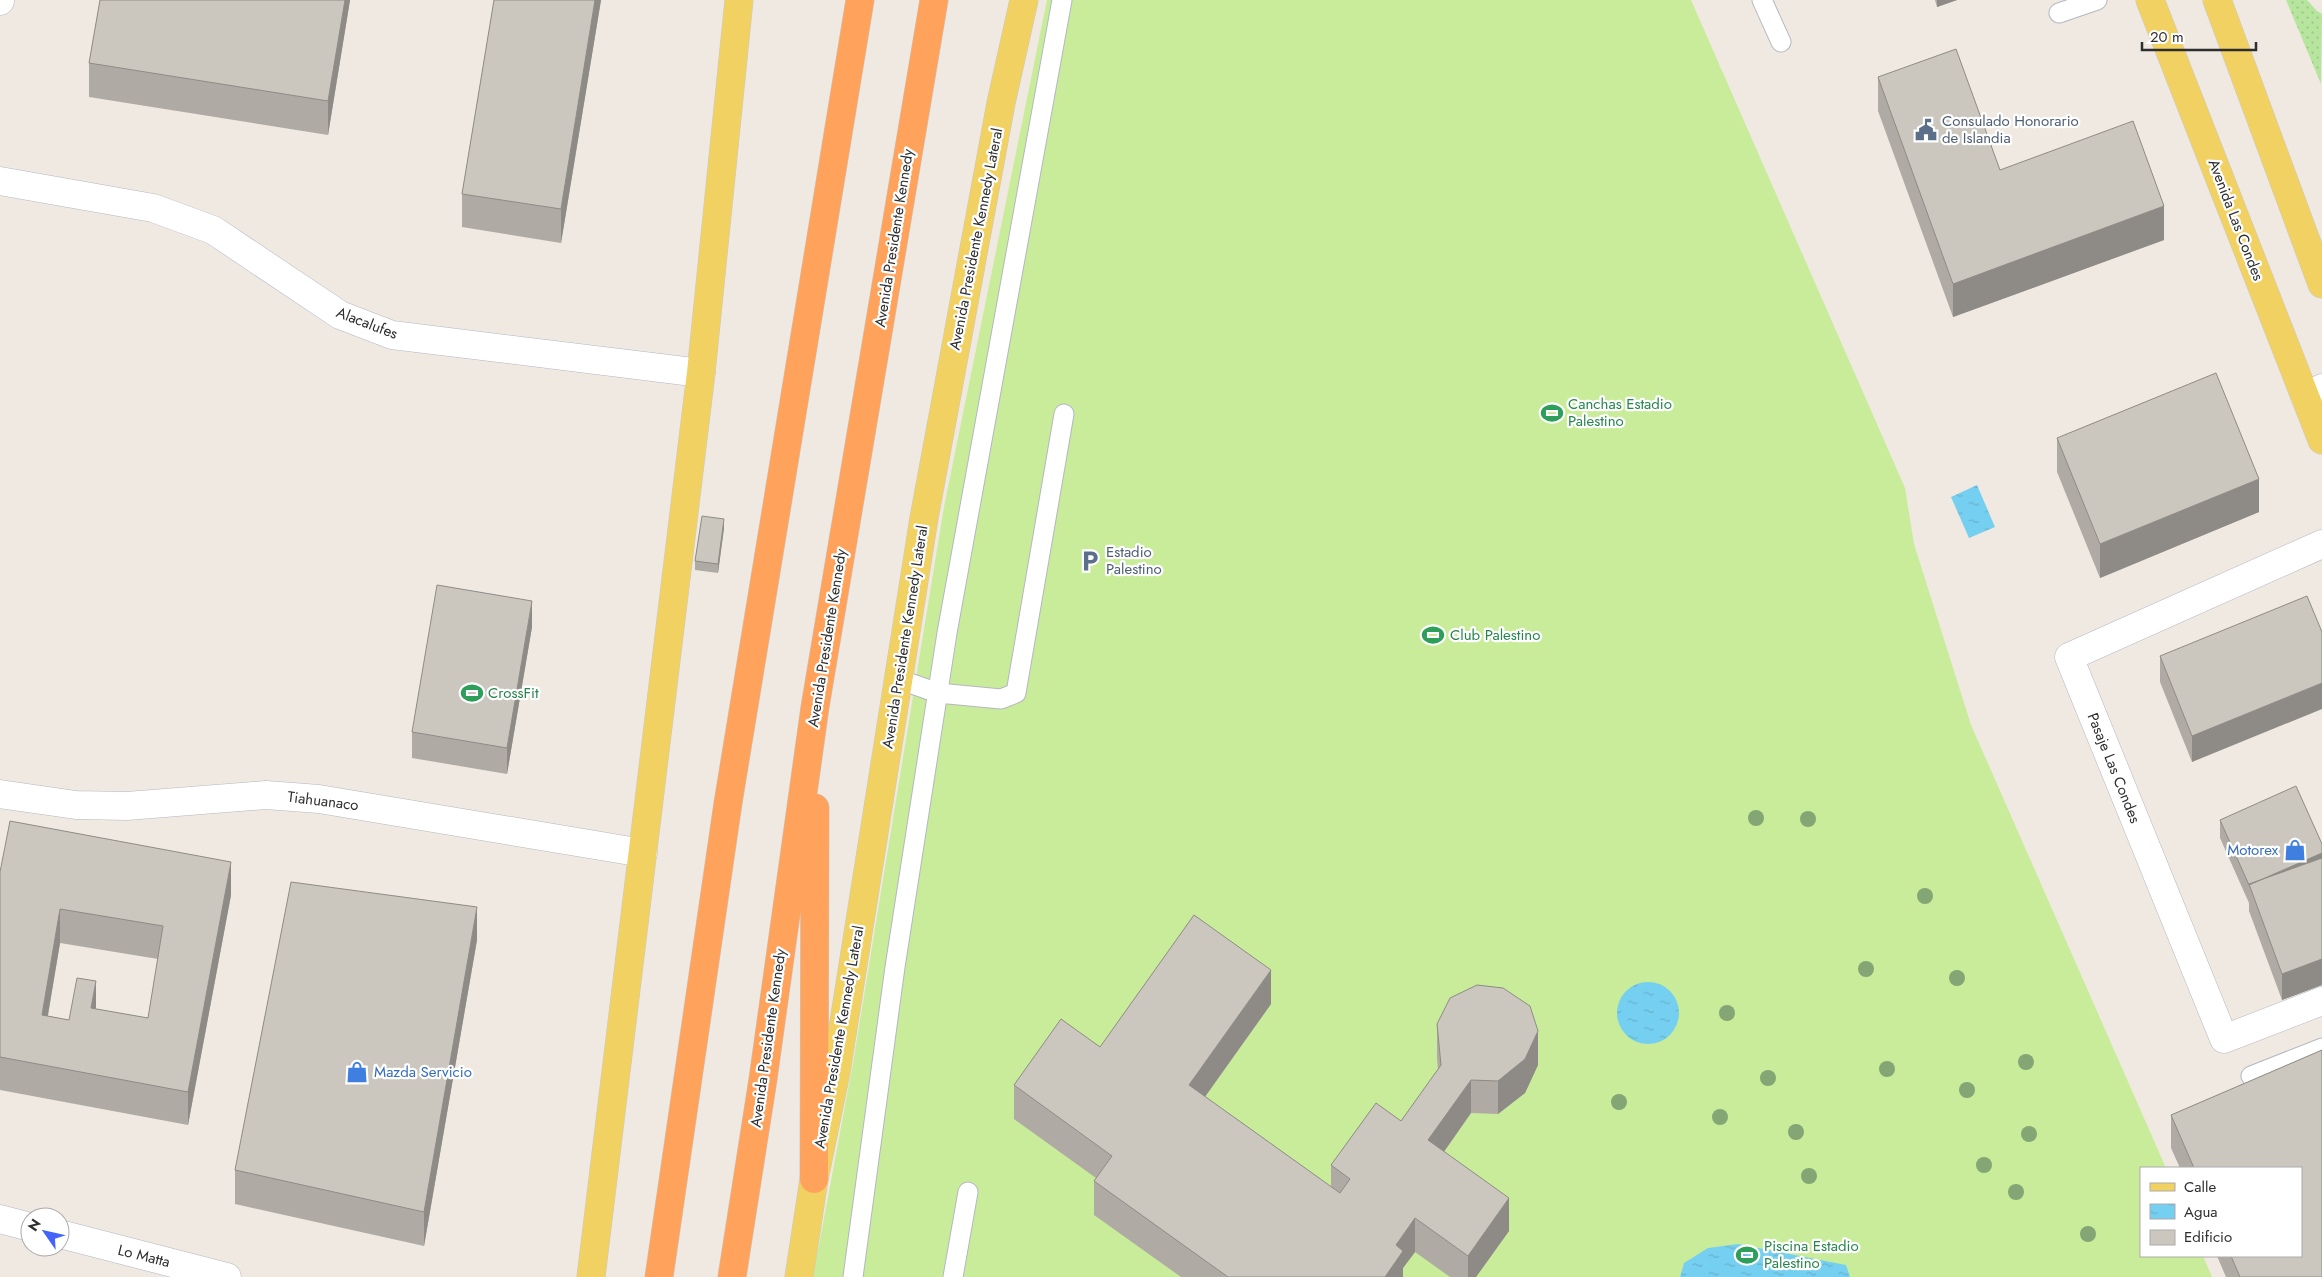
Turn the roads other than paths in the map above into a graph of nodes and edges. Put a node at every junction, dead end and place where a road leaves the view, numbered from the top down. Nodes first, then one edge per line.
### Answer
1 (740, 0) edge
2 (860, 0) edge
3 (934, 0) edge
4 (1024, 0) edge
5 (1062, 0) edge
6 (1762, 0) edge
7 (2096, 0) edge
8 (2150, 0) edge
9 (2217, 0) edge
10 (2060, 13) dead end
11 (1781, 42) dead end
12 (0, 181) edge
13 (2322, 284) edge
14 (701, 373) junction
15 (2314, 392) edge
16 (1064, 414) dead end
17 (2322, 440) edge
18 (2322, 544) edge
19 (898, 679) junction
20 (938, 693) junction
21 (815, 707) junction
22 (0, 794) edge
23 (643, 853) junction
24 (2322, 1001) edge
25 (2322, 1048) edge
26 (2251, 1076) dead end
27 (814, 1178) junction
28 (968, 1192) dead end
29 (0, 1219) edge
30 (20, 1224) edge
31 (70, 1237) edge
32 (227, 1277) edge
33 (591, 1277) edge
34 (659, 1277) edge
35 (732, 1277) edge
36 (799, 1277) edge
37 (853, 1277) edge
38 (953, 1277) edge

1 - 14 main road
2 - 34 highway
3 - 21 highway, Avenida Presidente Kennedy
4 - 19 main road, Avenida Presidente Kennedy Lateral
5 - 20 lane
6 - 11 lane
7 - 10 lane
8 - 15 main road, Avenida Las Condes
9 - 13 main road
12 - 14 street, Alacalufes
14 - 23 main road
15 - 17 main road, Avenida Las Condes
16 - 20 lane
18 - 24 street, Pasaje Las Condes
19 - 20 lane
19 - 27 main road, Avenida Presidente Kennedy Lateral
20 - 37 lane
21 - 27 highway
21 - 35 highway, Avenida Presidente Kennedy
22 - 23 street, Tiahuanaco
23 - 33 main road
25 - 26 lane
27 - 36 main road, Avenida Presidente Kennedy Lateral
28 - 38 lane
29 - 30 street
31 - 32 street, Lo Matta

